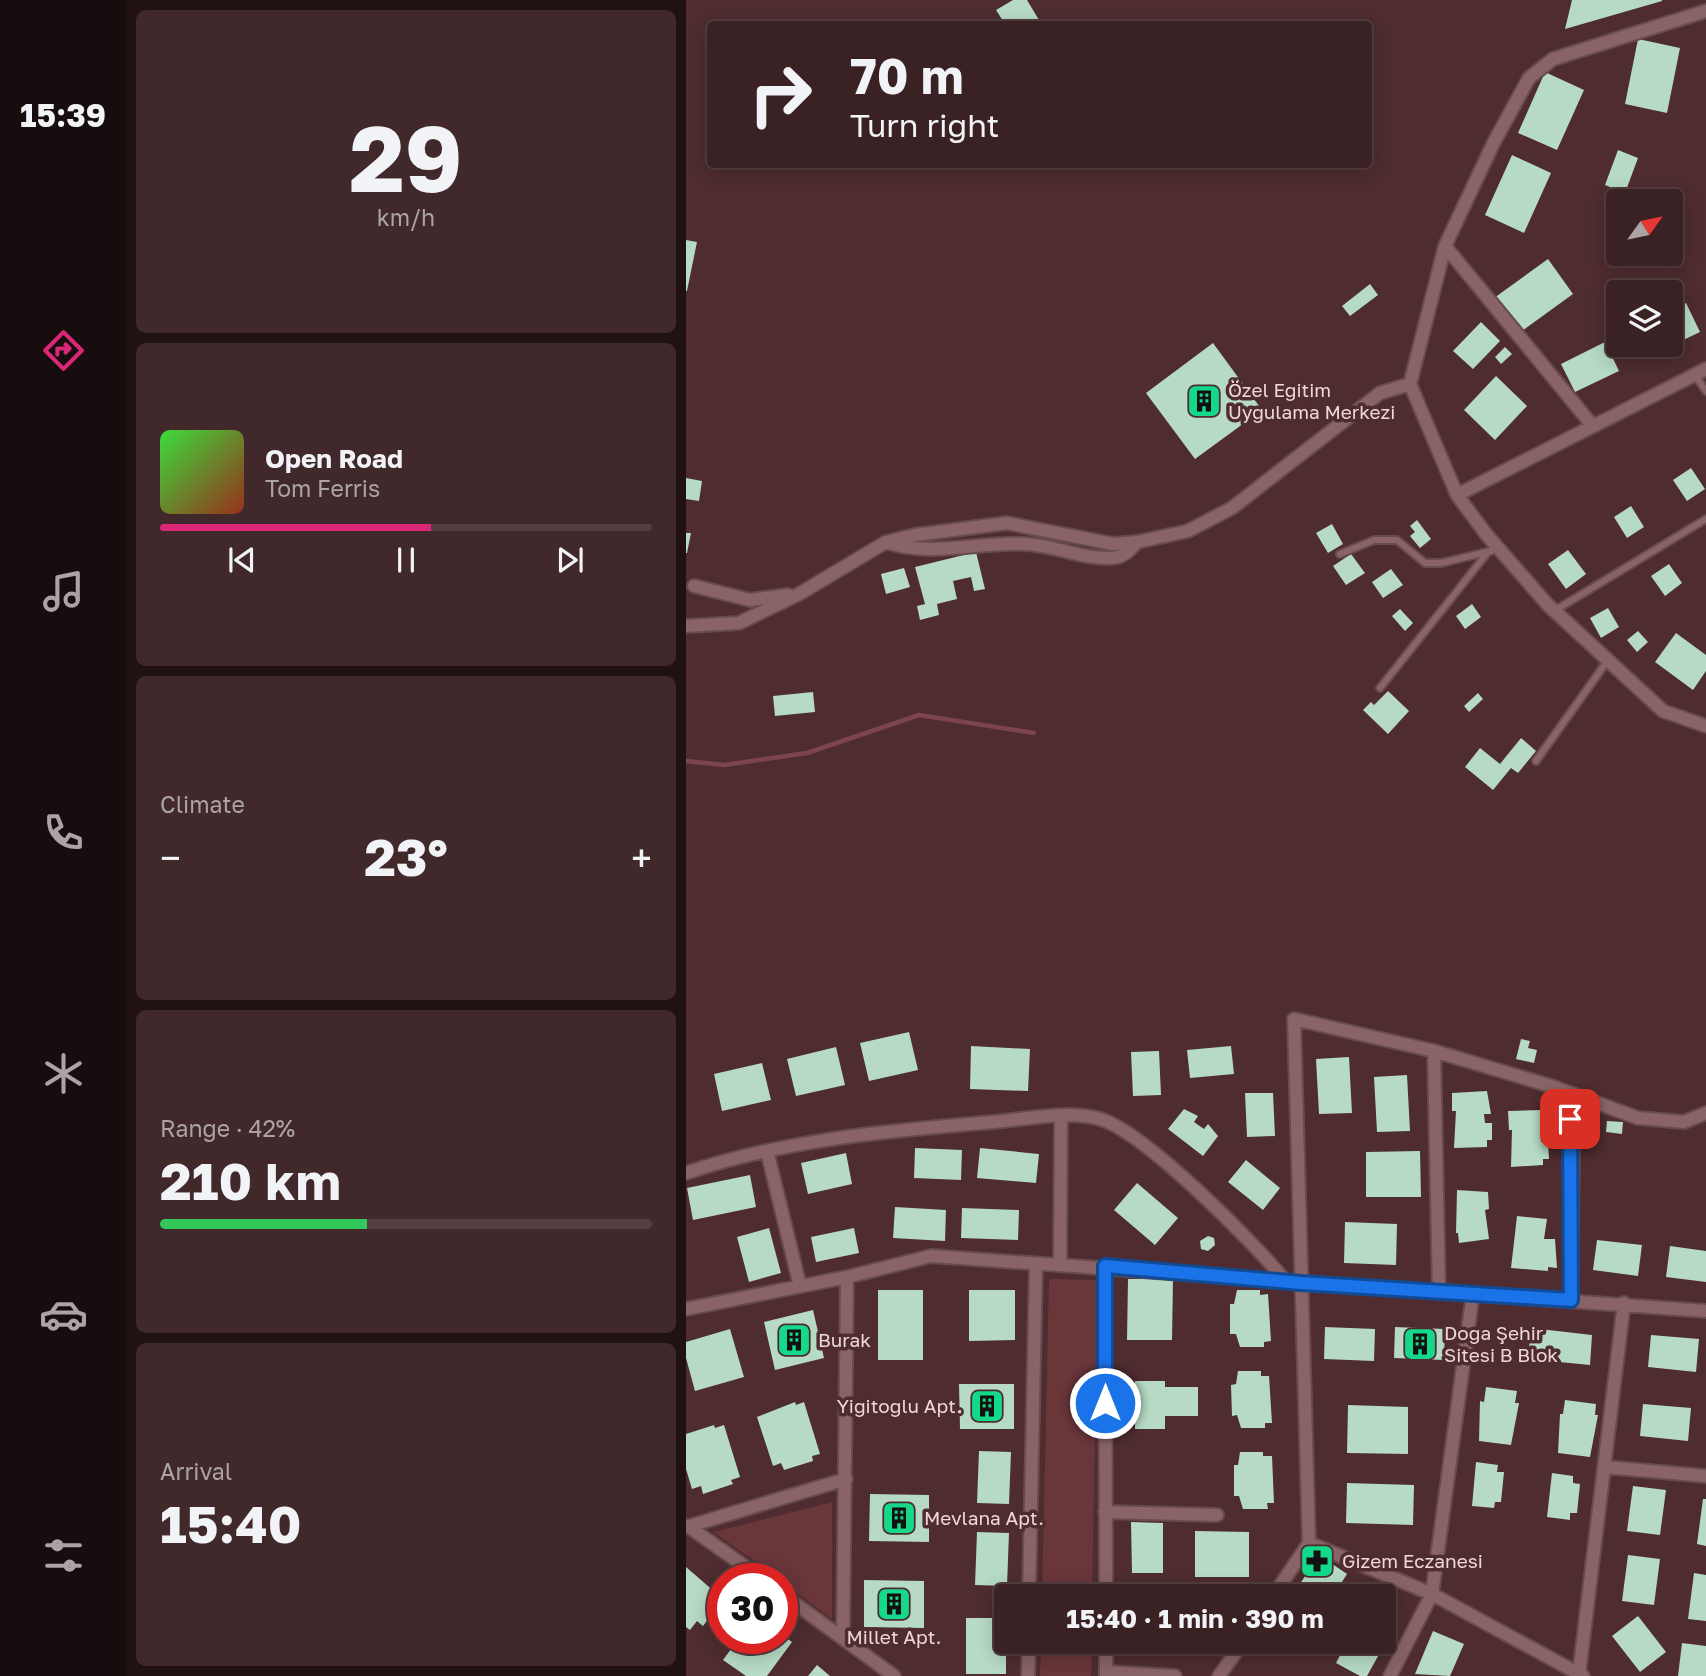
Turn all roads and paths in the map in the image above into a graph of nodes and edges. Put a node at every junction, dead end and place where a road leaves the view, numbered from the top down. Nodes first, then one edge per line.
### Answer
1 (1706, 11) edge
2 (1445, 246) junction
3 (1701, 372) edge
4 (1410, 384) junction
5 (1706, 391) edge
6 (1592, 425) junction
7 (1457, 495) junction
8 (1706, 519) edge
9 (886, 542) junction
10 (1137, 542) junction
11 (1494, 551) junction
12 (1340, 554) dead end
13 (694, 586) dead end
14 (799, 594) junction
15 (1554, 611) junction
16 (686, 626) edge
17 (1608, 660) junction
18 (1380, 688) dead end
19 (1706, 726) edge
20 (1536, 761) dead end
21 (1434, 1051) junction
22 (1568, 1093) junction
23 (1706, 1113) edge
24 (1061, 1116) junction
25 (767, 1151) junction
26 (686, 1173) edge
27 (1036, 1265) junction
28 (1060, 1265) junction
29 (1105, 1266) junction
30 (847, 1277) junction
31 (1286, 1282) junction
32 (1301, 1283) junction
33 (800, 1286) junction
34 (1439, 1292) junction
35 (1473, 1293) junction
36 (1571, 1300) junction
37 (1624, 1303) junction
38 (686, 1308) edge
39 (1706, 1311) edge
40 (1605, 1467) junction
41 (1706, 1476) edge
42 (846, 1479) junction
43 (1105, 1513) junction
44 (1217, 1515) dead end
45 (687, 1526) edge
46 (1309, 1543) junction
47 (740, 1563) edge
48 (1029, 1584) edge
49 (1106, 1584) edge
50 (1281, 1584) edge
51 (1433, 1594) junction
52 (798, 1606) edge
53 (843, 1638) junction
54 (1028, 1654) edge
55 (1106, 1654) edge
56 (1235, 1654) edge
57 (1106, 1674) edge
58 (1581, 1675) edge
59 (894, 1676) edge
60 (1028, 1676) edge
61 (1175, 1676) edge
62 (1219, 1676) edge
63 (1390, 1676) edge

1 - 2 street
2 - 4 street
2 - 6 street
3 - 5 lane
3 - 6 street
4 - 7 street
4 - 10 street
6 - 7 street
7 - 11 street
8 - 15 lane
9 - 10 street
9 - 10 street
9 - 14 street
11 - 12 lane
11 - 15 street
11 - 18 lane
13 - 14 street
14 - 16 street
15 - 17 street
17 - 19 street
17 - 20 lane
21 - 22 street
21 - 32 street
21 - 34 street
22 - 23 street
22 - 36 street
24 - 25 street
24 - 28 street
24 - 31 street
25 - 26 street
25 - 33 street
27 - 28 street
27 - 30 street
27 - 48 street
28 - 29 street
29 - 31 street
29 - 43 street
30 - 33 street
30 - 42 street
31 - 32 street
32 - 34 street
32 - 46 street
33 - 38 street
34 - 35 street
35 - 36 street
35 - 51 street
36 - 37 street
37 - 39 street
37 - 40 street
40 - 41 street
40 - 58 street
42 - 45 street
42 - 53 street
43 - 44 street
43 - 49 street
45 - 47 street
46 - 50 street
46 - 51 street
51 - 58 street
51 - 63 street
52 - 53 street
53 - 59 street
54 - 60 street
55 - 57 street
56 - 62 street
57 - 61 street

